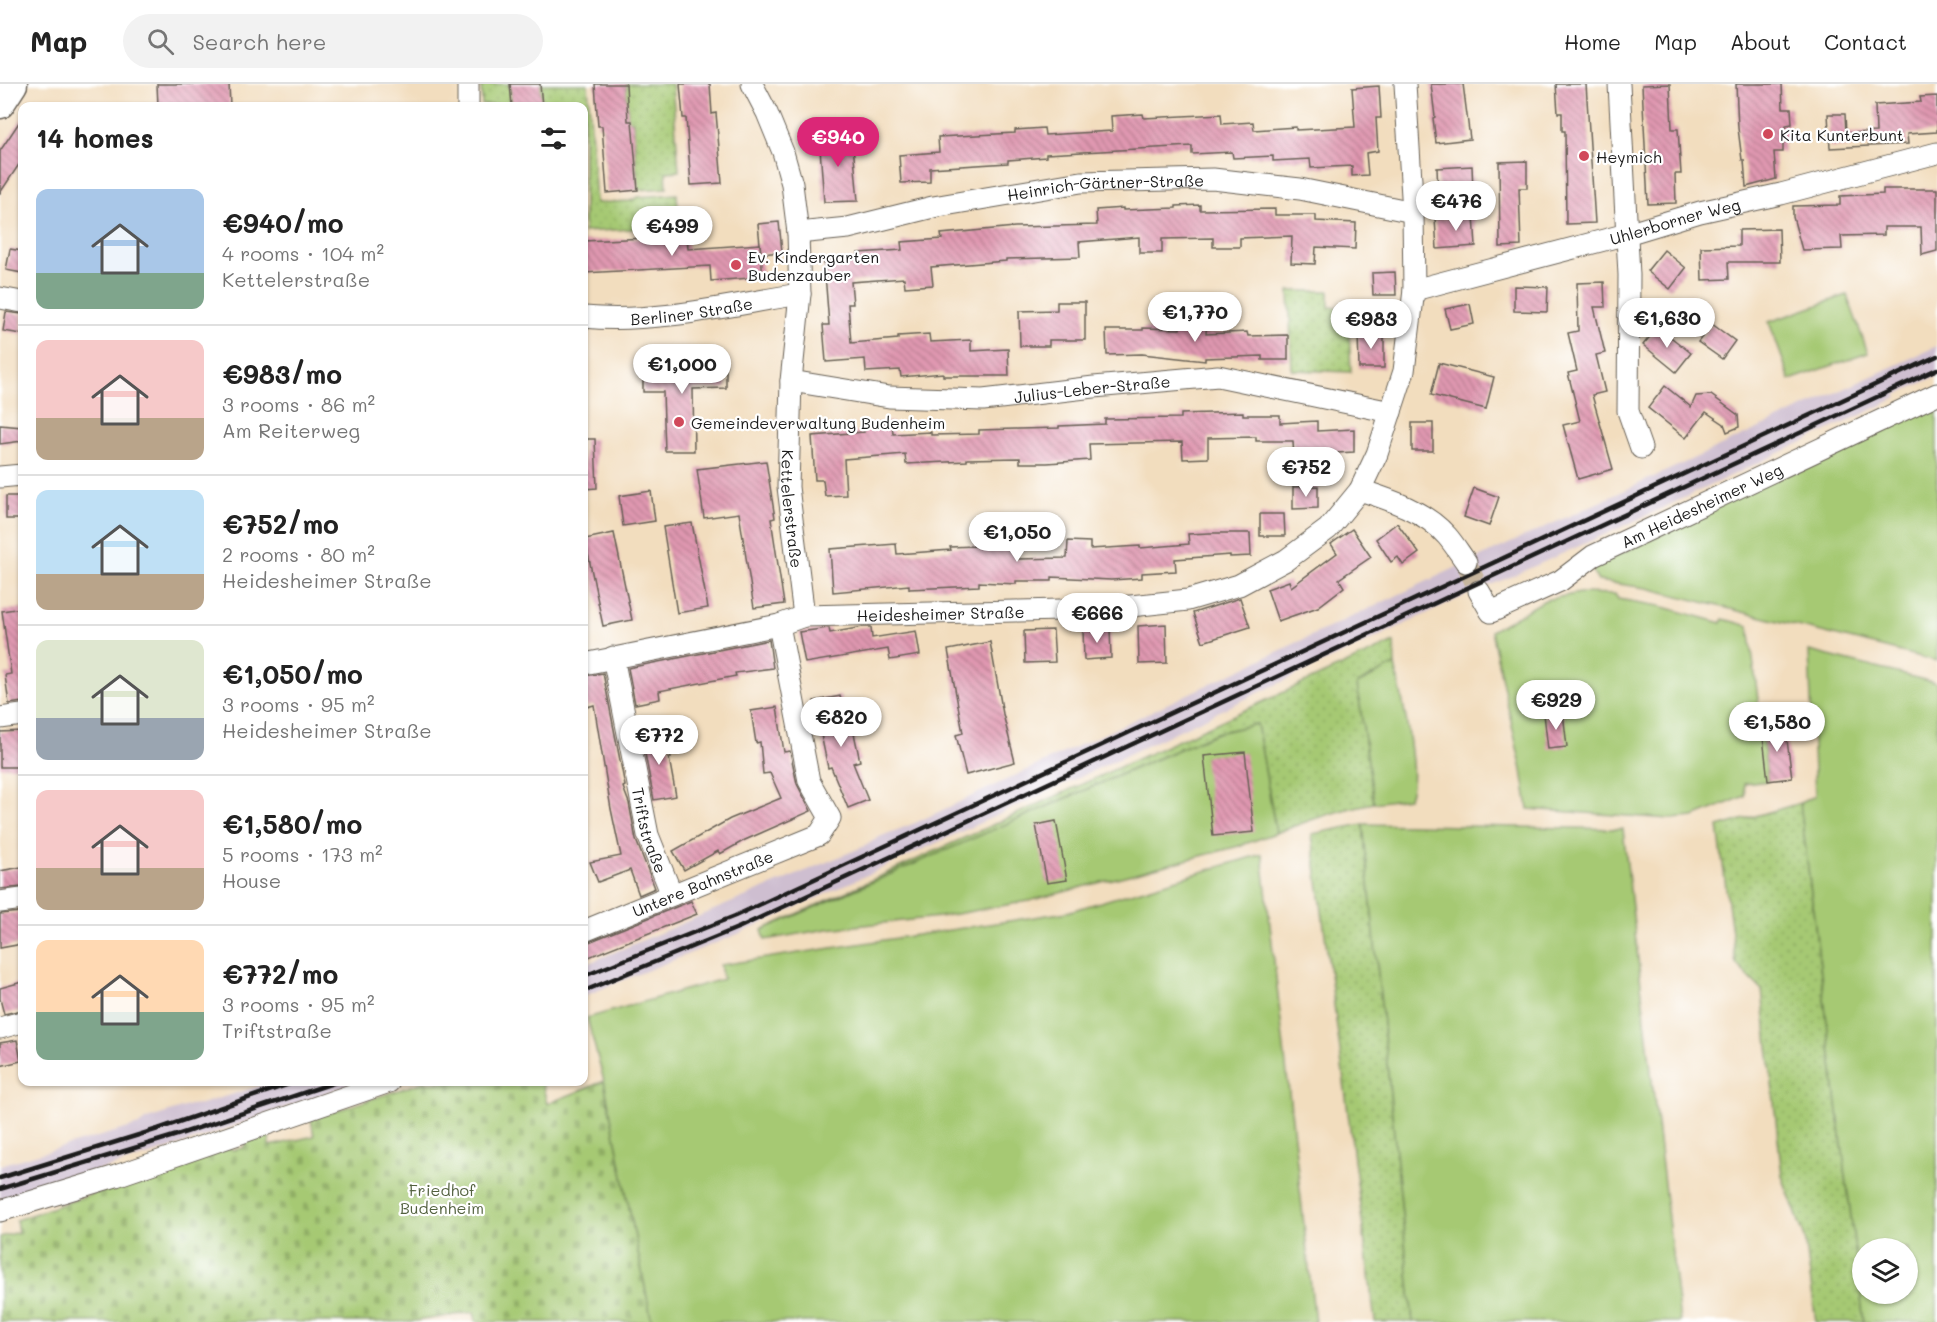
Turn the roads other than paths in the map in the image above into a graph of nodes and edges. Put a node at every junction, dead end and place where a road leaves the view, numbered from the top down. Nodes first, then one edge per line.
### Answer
1 (468, 84) edge
2 (752, 84) edge
3 (1405, 84) edge
4 (1619, 84) edge
5 (468, 102) edge
6 (1937, 153) edge
7 (1413, 212) junction
8 (798, 233) junction
9 (1627, 234) junction
10 (1414, 290) junction
11 (800, 294) junction
12 (0, 298) edge
13 (18, 301) edge
14 (588, 317) edge
15 (791, 381) junction
16 (1937, 394) edge
17 (1391, 412) junction
18 (1641, 448) dead end
19 (18, 475) edge
20 (0, 477) edge
21 (1360, 490) junction
22 (1466, 562) tunnel mouth
23 (1479, 591) tunnel mouth
24 (804, 616) junction
25 (779, 625) junction
26 (613, 657) junction
27 (588, 663) edge
28 (18, 716) edge
29 (0, 718) edge
30 (672, 895) junction
31 (18, 900) edge
32 (0, 902) edge
33 (588, 928) edge
34 (18, 1023) edge
35 (0, 1028) edge
36 (377, 1086) edge
37 (0, 1211) edge

1 - 5 street
2 - 8 street, Kettelerstraße
3 - 7 street, Heidesheimer Straße
4 - 9 street
6 - 9 street, Uhlerborner Weg
7 - 8 street, Heinrich-Gärtner-Straße
7 - 10 street, Heidesheimer Straße
8 - 11 street, Kettelerstraße
9 - 10 street, Uhlerborner Weg
9 - 18 street
10 - 17 street, Heidesheimer Straße
11 - 14 street, Berliner Straße
11 - 15 street, Kettelerstraße
12 - 13 street
15 - 17 street, Julius-Leber-Straße
15 - 24 street, Kettelerstraße
16 - 23 street, Am Heidesheimer Weg
17 - 21 street, Heidesheimer Straße
19 - 20 street
21 - 22 street
21 - 24 street, Heidesheimer Straße
24 - 25 street, Heidesheimer Straße
25 - 26 street, Heidesheimer Straße
25 - 30 street, Untere Bahnstraße
26 - 27 street, Heidesheimer Straße
26 - 30 street, Triftstraße
28 - 29 street
30 - 33 street, Untere Bahnstraße
31 - 32 street
34 - 35 street
36 - 37 street

